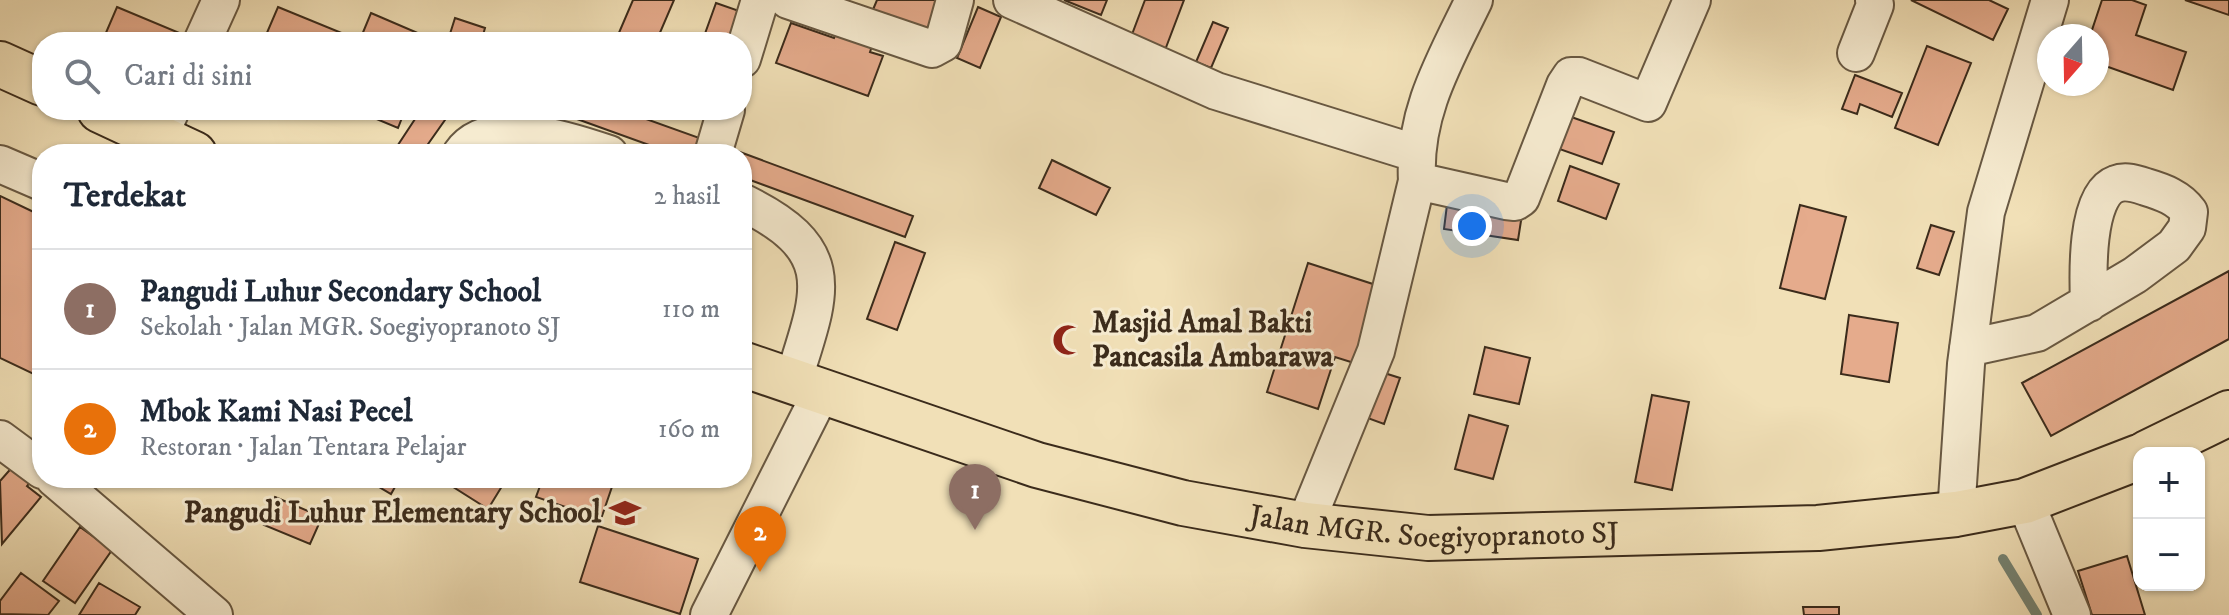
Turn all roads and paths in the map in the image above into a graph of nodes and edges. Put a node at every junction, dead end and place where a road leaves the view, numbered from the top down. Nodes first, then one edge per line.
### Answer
1 (221, 0) edge
2 (760, 0) edge
3 (788, 0) edge
4 (955, 0) edge
5 (1012, 0) edge
6 (1474, 0) edge
7 (1692, 0) edge
8 (1874, 0) edge
9 (2050, 0) edge
10 (207, 32) edge
11 (750, 32) edge
12 (1856, 53) dead end
13 (0, 64) edge
14 (32, 78) edge
15 (131, 120) edge
16 (723, 120) edge
17 (175, 134) edge
18 (470, 144) edge
19 (577, 144) edge
20 (716, 144) edge
21 (0, 164) edge
22 (1416, 167) junction
23 (32, 178) edge
24 (752, 208) edge
25 (2089, 303) dead end
26 (1968, 348) junction
27 (752, 367) edge
28 (807, 386) junction
29 (2229, 413) edge
30 (0, 439) edge
31 (2159, 447) edge
32 (2133, 459) edge
33 (32, 463) edge
34 (66, 488) edge
35 (2025, 501) junction
36 (1956, 514) junction
37 (1305, 525) junction
38 (214, 615) edge
39 (709, 615) edge
40 (2072, 615) edge

1 - 10 street
2 - 11 street
3 - 4 street
5 - 22 street
6 - 22 street
7 - 22 street
8 - 12 street
9 - 26 street
13 - 14 main road
15 - 17 main road
16 - 20 street
18 - 19 street
21 - 23 street
22 - 37 street
24 - 28 street
25 - 26 street
26 - 36 street
27 - 28 main road, Jalan MGR. Soegiyopranoto SJ
28 - 37 main road, Jalan MGR. Soegiyopranoto SJ
28 - 39 street
29 - 31 main road
30 - 33 street
32 - 35 main road, Jalan MGR. Soegiyopranoto SJ
34 - 38 street
35 - 36 main road, Jalan MGR. Soegiyopranoto SJ
35 - 40 street
36 - 37 main road, Jalan MGR. Soegiyopranoto SJ

